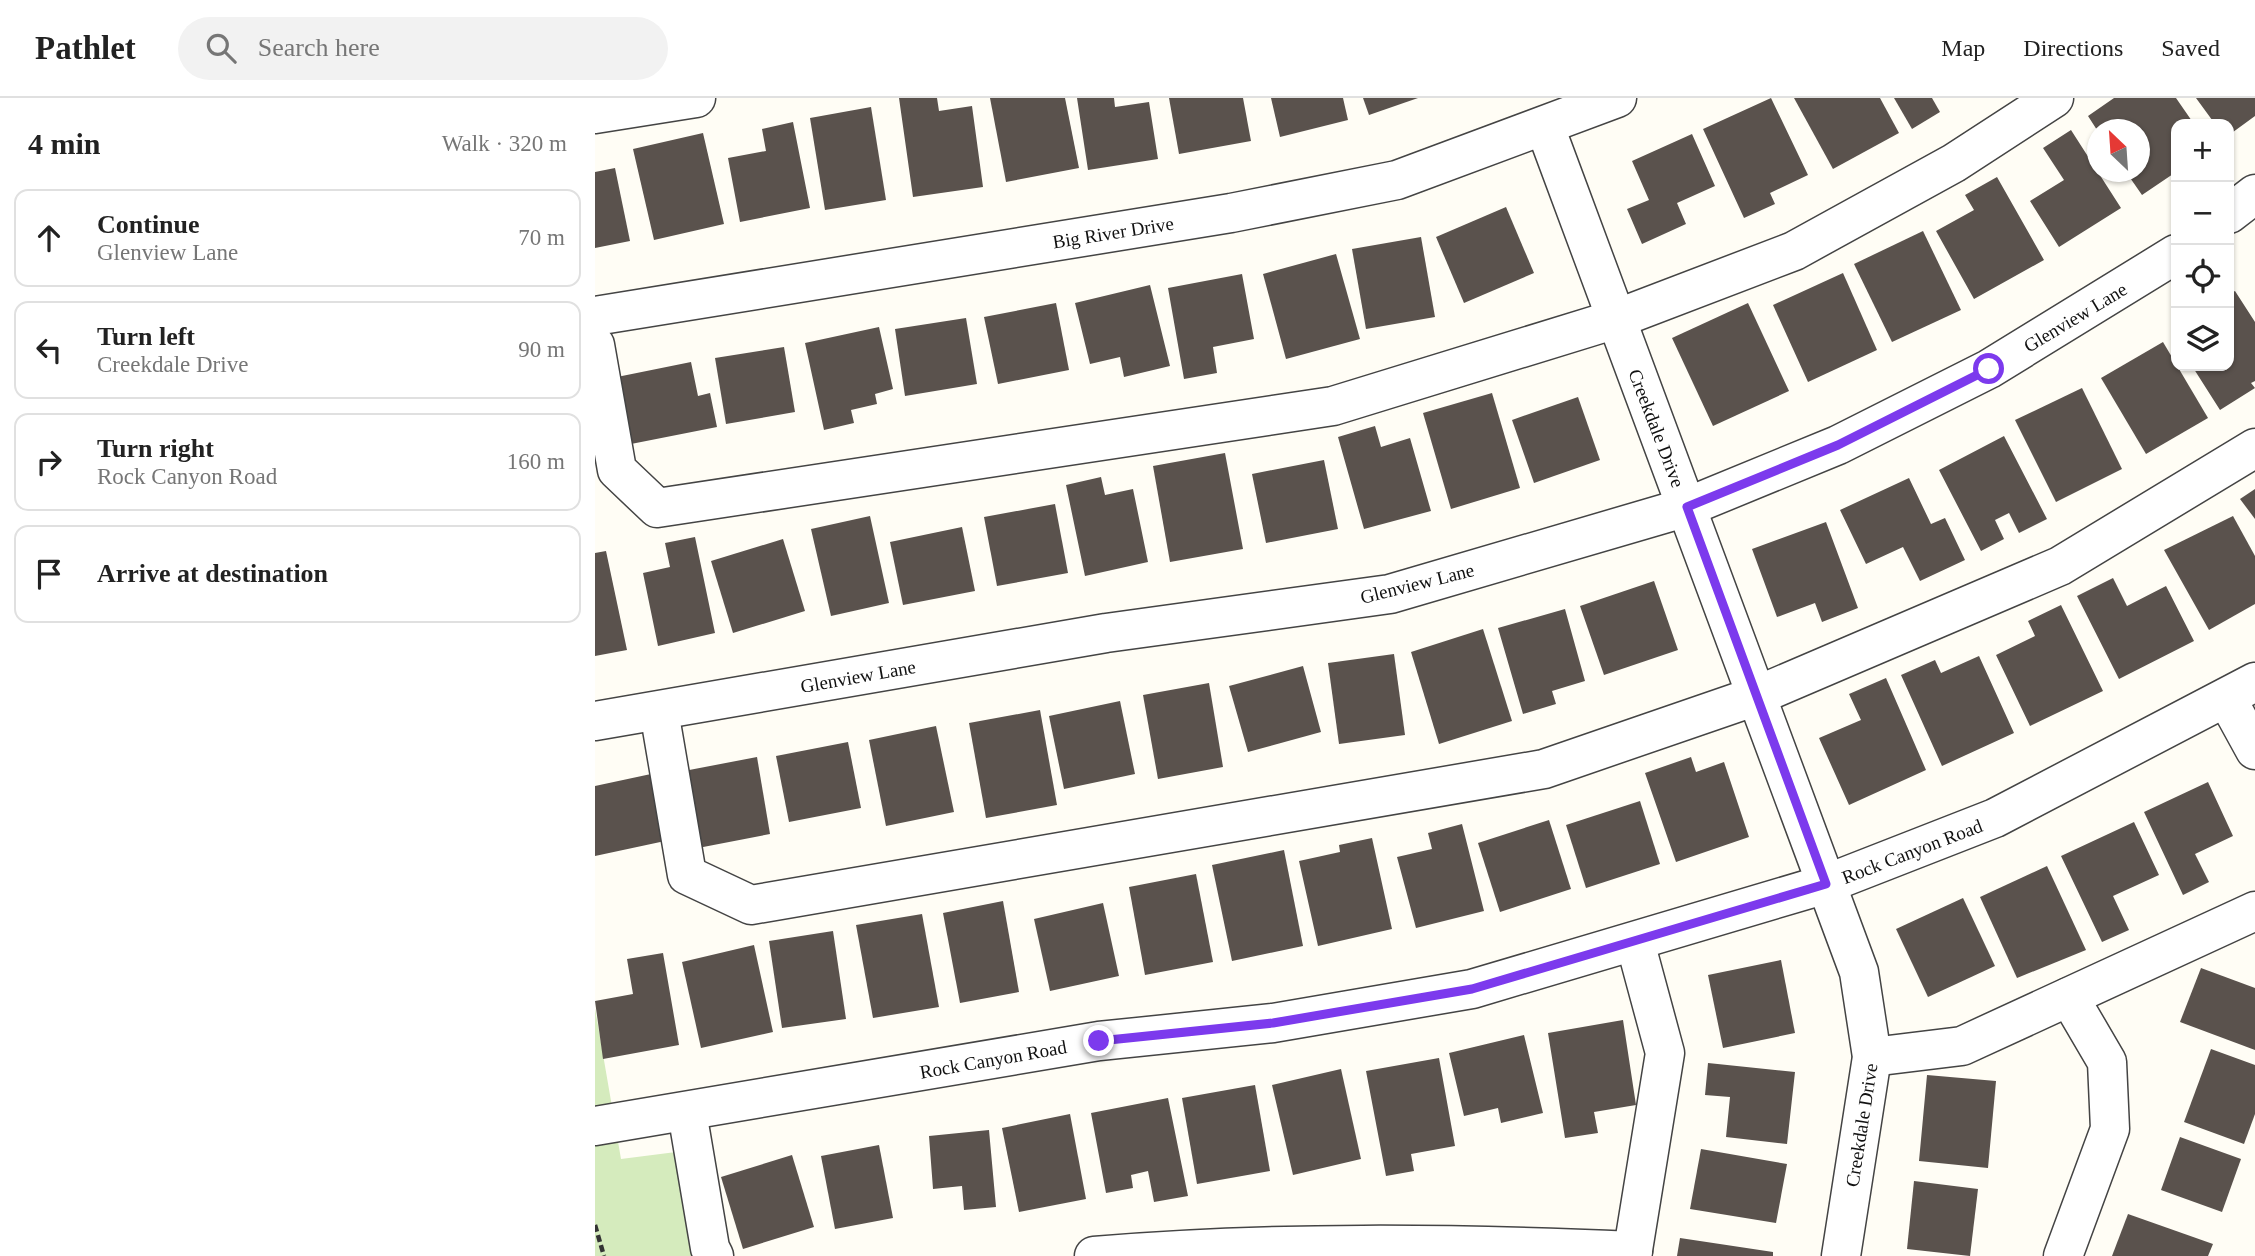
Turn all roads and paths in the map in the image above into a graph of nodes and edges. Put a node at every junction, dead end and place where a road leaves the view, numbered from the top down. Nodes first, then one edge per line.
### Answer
1 (696, 98) edge
2 (1617, 98) edge
3 (2054, 98) edge
4 (595, 114) edge
5 (1545, 127) junction
6 (2255, 194) edge
7 (2234, 210) edge
8 (2171, 257) edge
9 (595, 316) edge
10 (1616, 319) junction
11 (595, 345) edge
12 (2255, 448) edge
13 (1687, 507) junction
14 (2241, 691) edge
15 (1756, 696) junction
16 (659, 711) junction
17 (595, 721) edge
18 (2255, 750) edge
19 (1826, 884) junction
20 (2255, 911) edge
21 (1635, 942) junction
22 (2069, 997) junction
23 (1872, 1056) junction
24 (687, 1112) junction
25 (595, 1126) edge
26 (595, 1225) edge
27 (1632, 1254) edge
28 (604, 1256) edge
29 (714, 1256) edge
30 (1094, 1256) edge
31 (1841, 1256) edge
32 (2063, 1256) edge

1 - 4 street
2 - 5 street, Big River Drive
3 - 10 street
5 - 9 street, Big River Drive
5 - 10 street, Creekdale Drive
6 - 7 street
8 - 13 street, Glenview Lane
10 - 11 street
10 - 13 street, Creekdale Drive
12 - 15 street
13 - 15 street, Creekdale Drive
13 - 16 street, Glenview Lane
14 - 18 street
14 - 19 street, Rock Canyon Road
15 - 16 street
15 - 19 street, Creekdale Drive
16 - 17 street, Glenview Lane
19 - 21 street, Rock Canyon Road
19 - 23 street, Creekdale Drive
20 - 22 street
21 - 24 street, Rock Canyon Road
21 - 27 street
22 - 23 street
22 - 32 street
23 - 31 street, Creekdale Drive
24 - 25 street, Rock Canyon Road
24 - 29 street
26 - 28 path
27 - 30 street

